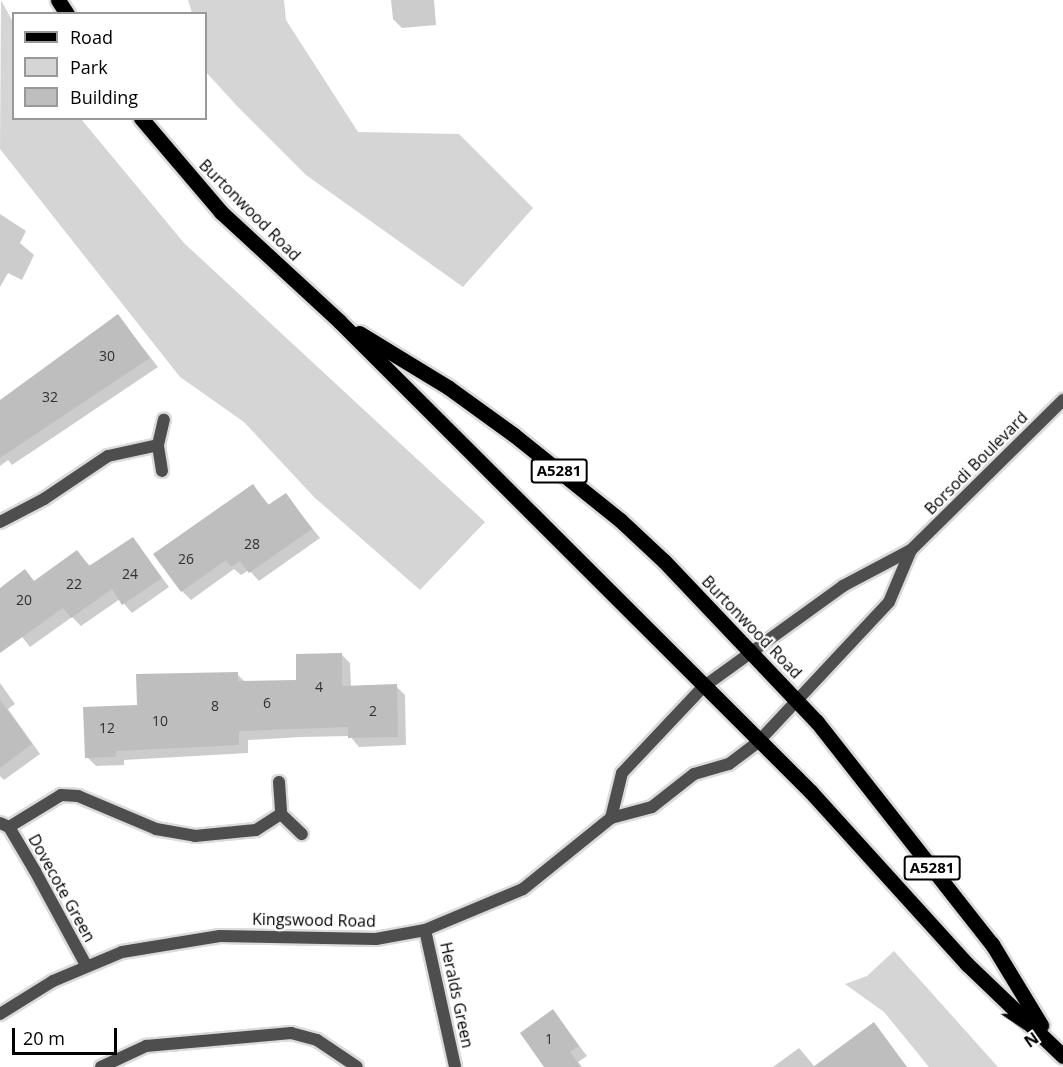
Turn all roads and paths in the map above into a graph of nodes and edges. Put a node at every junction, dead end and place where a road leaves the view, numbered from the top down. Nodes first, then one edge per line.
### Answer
1 (143, 120) edge
2 (339, 321) junction
3 (1063, 400) edge
4 (164, 420) dead end
5 (158, 445) junction
6 (162, 471) dead end
7 (0, 522) edge
8 (911, 550) junction
9 (752, 654) junction
10 (703, 687) junction
11 (800, 702) junction
12 (759, 741) junction
13 (279, 782) dead end
14 (281, 814) junction
15 (611, 818) junction
16 (4, 825) edge
17 (302, 834) dead end
18 (425, 930) junction
19 (86, 965) junction
20 (0, 1014) edge
21 (1052, 1043) junction
22 (1063, 1056) edge
23 (101, 1067) edge
24 (357, 1067) edge
25 (456, 1067) edge

1 - 2 main road, Burtonwood Road / A5281
2 - 9 main road, Burtonwood Road / A5281
2 - 10 main road, Burtonwood Road / A5281
3 - 8 street, Borsodi Boulevard
4 - 5 street
5 - 6 street
5 - 7 street
8 - 9 street, Borsodi Boulevard
8 - 11 street, Borsodi Boulevard
9 - 10 street, Borsodi Boulevard
9 - 11 main road, Burtonwood Road / A5281
10 - 12 main road, Burtonwood Road / A5281
10 - 15 street
11 - 12 street, Borsodi Boulevard
11 - 21 main road, Burtonwood Road / A5281
12 - 15 street, Kingswood Road
12 - 21 main road, Burtonwood Road / A5281
13 - 14 street
14 - 16 street, Dovecote Green
14 - 17 street
15 - 18 street, Kingswood Road
16 - 19 street, Dovecote Green
18 - 19 street, Kingswood Road
18 - 25 street, Heralds Green
19 - 20 street, Kingswood Road
21 - 22 main road, Burtonwood Road / A5281
23 - 24 street

